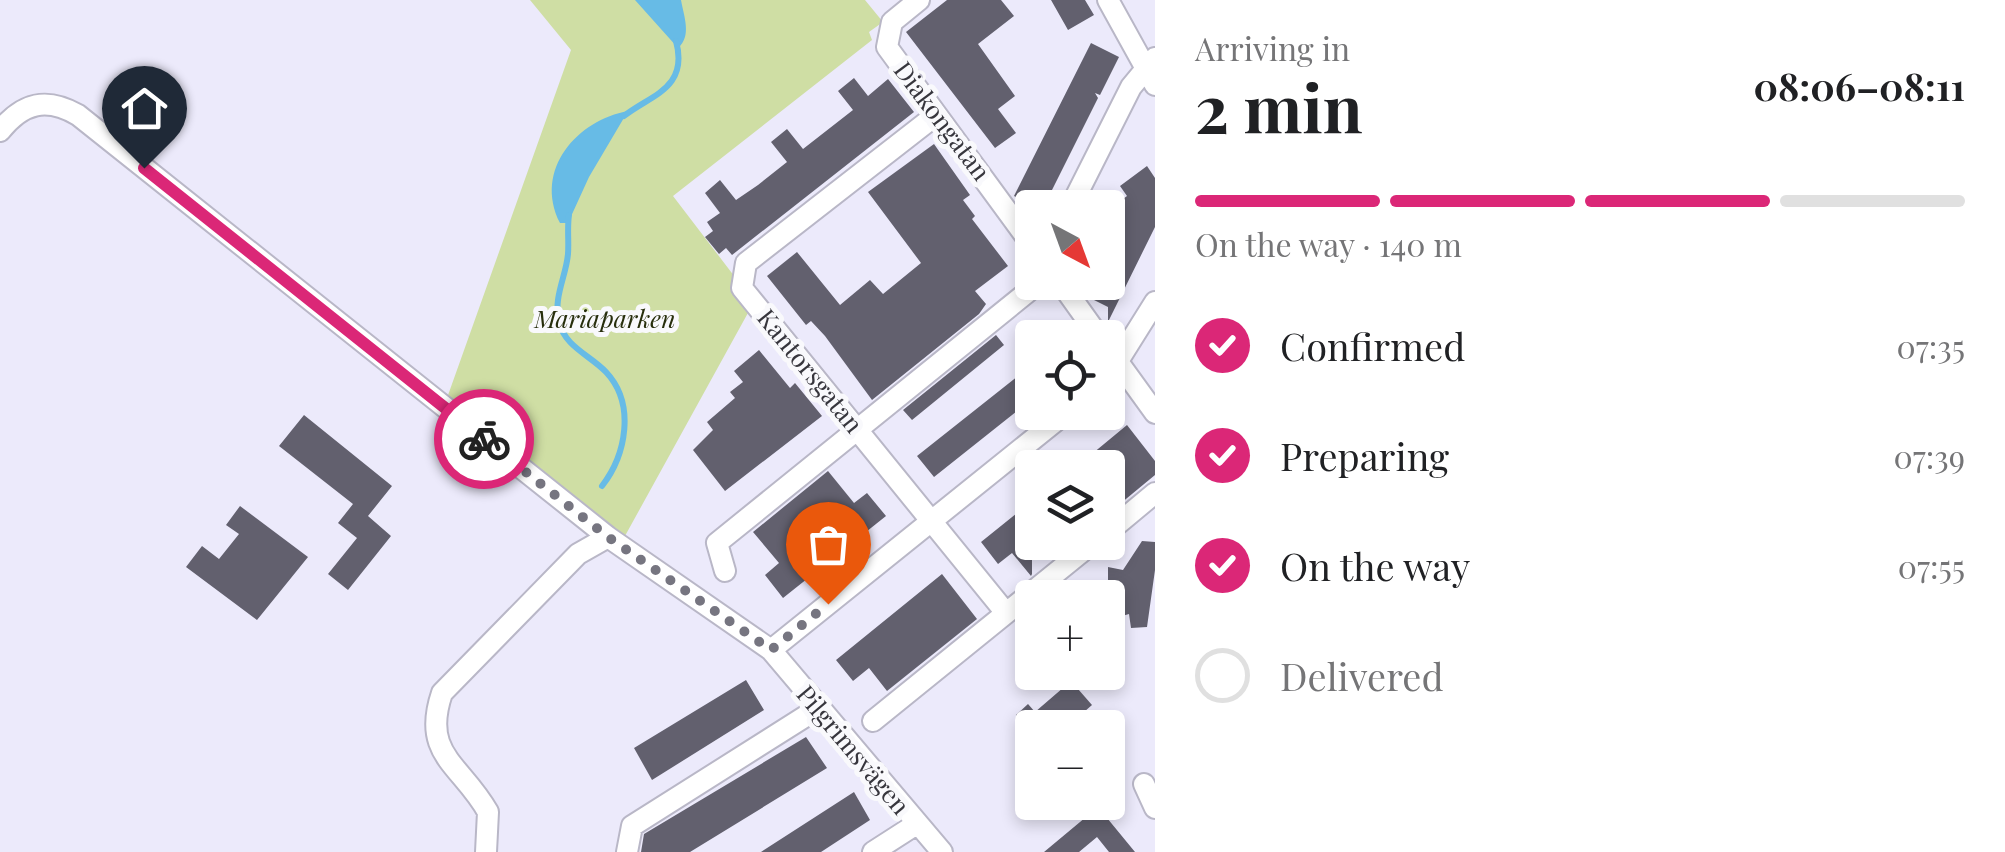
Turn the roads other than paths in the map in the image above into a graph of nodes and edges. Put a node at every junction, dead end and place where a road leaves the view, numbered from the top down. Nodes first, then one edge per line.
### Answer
1 (919, 0) edge
2 (1108, 0) edge
3 (1150, 62) edge
4 (1155, 86) edge
5 (936, 115) junction
6 (0, 131) edge
7 (1080, 190) edge
8 (1015, 222) edge
9 (1018, 300) edge
10 (1155, 302) edge
11 (1125, 344) edge
12 (1125, 379) edge
13 (1155, 413) edge
14 (858, 429) junction
15 (1045, 430) edge
16 (1155, 493) edge
17 (1125, 518) edge
18 (932, 522) junction
19 (608, 537) junction
20 (1072, 560) edge
21 (726, 571) dead end
22 (1006, 613) junction
23 (771, 650) junction
24 (817, 709) junction
25 (873, 721) dead end
26 (1144, 784) dead end
27 (1155, 808) edge
28 (915, 825) junction
29 (486, 852) edge
30 (627, 852) edge
31 (873, 852) edge
32 (942, 852) edge

1 - 5 street, Diakongatan
2 - 3 street
3 - 4 street
3 - 7 street
5 - 8 street, Diakongatan
5 - 14 street, Kantorsgatan
6 - 19 street, Pilgrimsvägen
9 - 14 street
10 - 11 street
12 - 13 street
14 - 18 street, Kantorsgatan
14 - 21 street
15 - 18 street
16 - 17 street
18 - 22 street, Kantorsgatan
18 - 23 street
19 - 23 street, Pilgrimsvägen
19 - 29 street
20 - 22 street
22 - 25 street
23 - 24 street, Pilgrimsvägen
24 - 28 street, Pilgrimsvägen
24 - 30 street
26 - 27 street
28 - 31 street
28 - 32 street, Pilgrimsvägen

